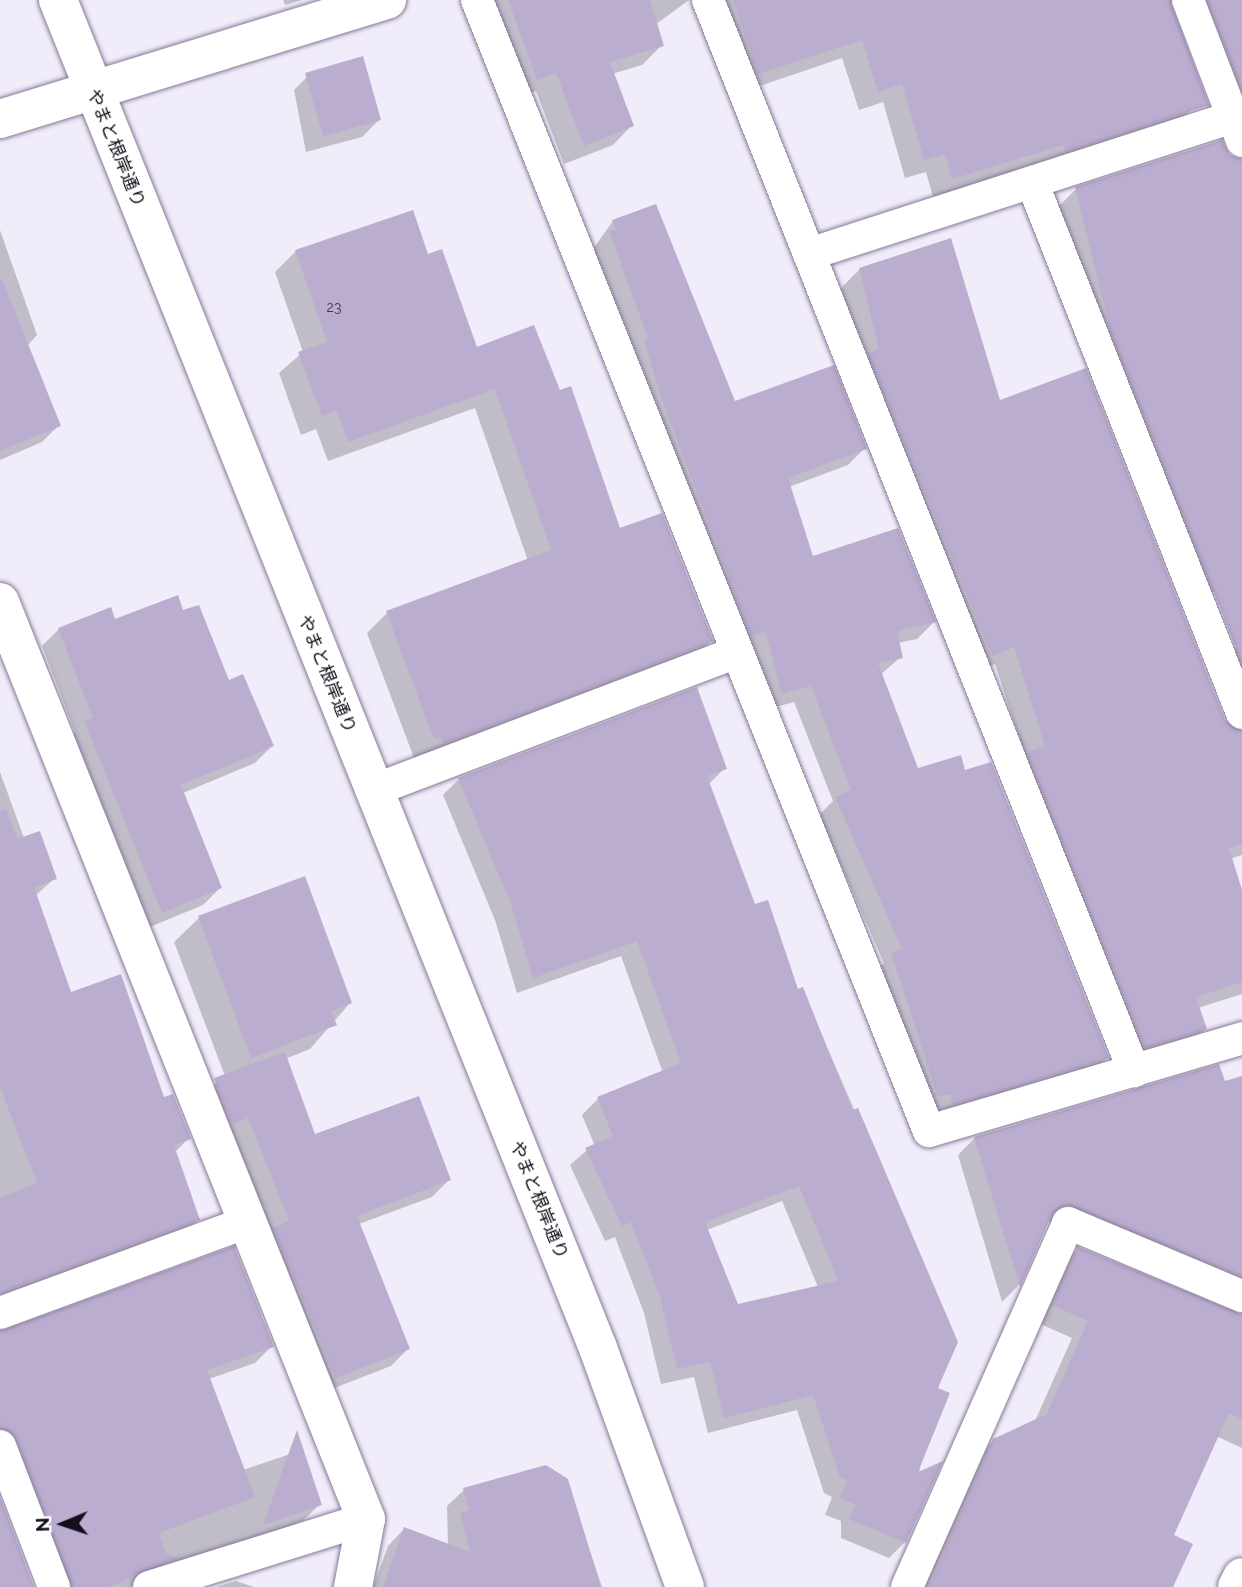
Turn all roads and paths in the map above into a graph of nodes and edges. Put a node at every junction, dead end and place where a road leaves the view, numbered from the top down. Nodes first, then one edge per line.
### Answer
1 (58, 0) edge
2 (387, 0) edge
3 (477, 0) edge
4 (708, 0) edge
5 (1188, 0) edge
6 (92, 88) junction
7 (0, 119) edge
8 (1237, 129) edge
9 (1032, 182) junction
10 (809, 254) junction
11 (0, 603) edge
12 (734, 653) junction
13 (1242, 713) edge
14 (374, 790) junction
15 (1242, 1038) edge
16 (1134, 1070) junction
17 (247, 1222) junction
18 (1242, 1296) edge
19 (0, 1312) edge
20 (0, 1446) edge
21 (366, 1519) junction
22 (1242, 1577) edge
23 (54, 1587) edge
24 (149, 1587) edge
25 (353, 1587) edge
26 (685, 1587) edge
27 (907, 1587) edge
28 (1237, 1587) edge

1 - 6 street, やまと根岸通り
2 - 6 street
3 - 12 lane
4 - 10 lane
5 - 8 lane
6 - 7 street
6 - 14 street, やまと根岸通り
8 - 9 lane
9 - 10 lane
9 - 13 lane
10 - 16 lane
11 - 17 street
12 - 14 lane
12 - 16 lane
14 - 26 street, やまと根岸通り
15 - 16 lane
17 - 19 lane
17 - 21 street
18 - 27 lane
20 - 23 lane
21 - 24 lane
21 - 25 street
22 - 28 street

